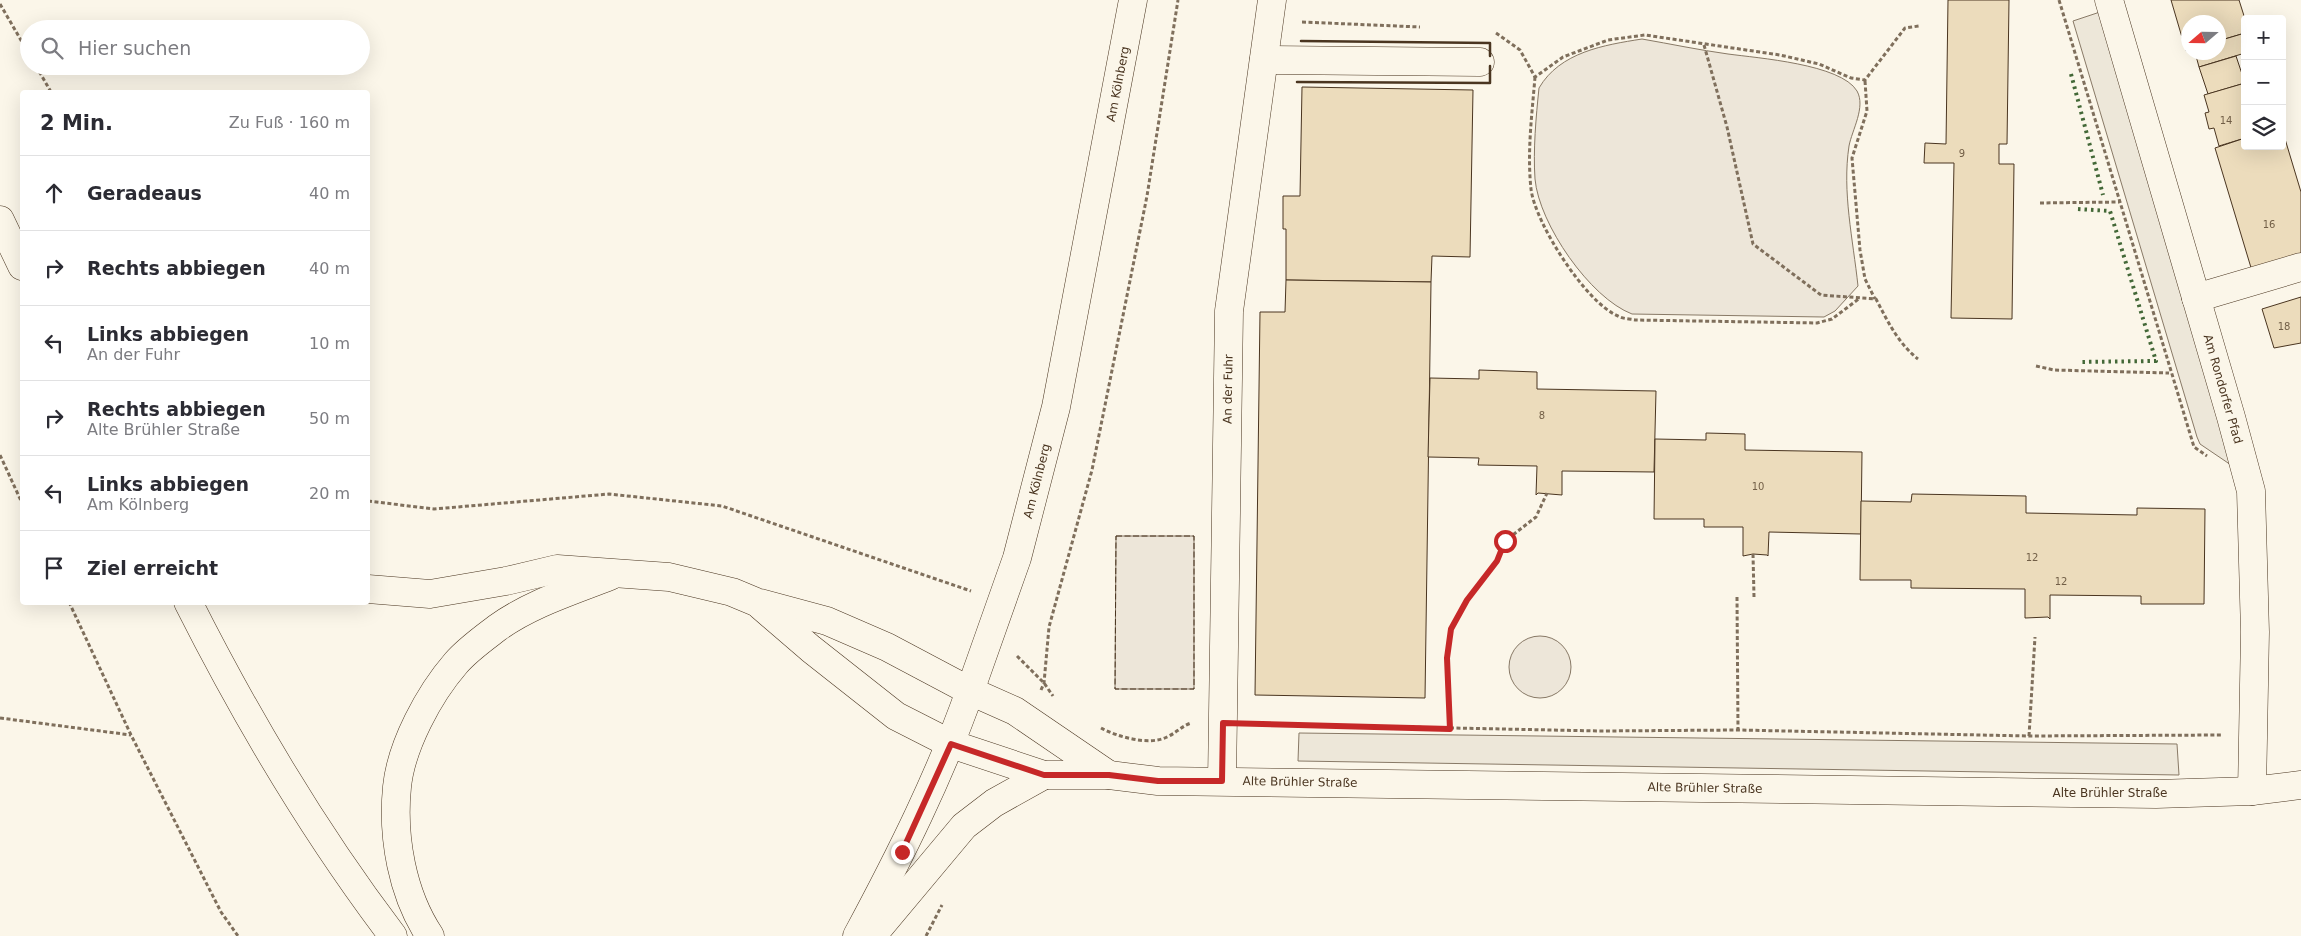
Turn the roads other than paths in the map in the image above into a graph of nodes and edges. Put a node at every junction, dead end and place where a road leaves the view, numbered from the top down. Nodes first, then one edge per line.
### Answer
1 (1133, 0) edge
2 (2109, 0) edge
3 (1270, 10) edge
4 (1264, 60) junction
5 (1480, 62) dead end
6 (0, 220) edge
7 (20, 262) edge
8 (2301, 267) edge
9 (2196, 298) junction
10 (616, 573) junction
11 (370, 589) edge
12 (756, 602) junction
13 (190, 605) edge
14 (970, 691) junction
15 (951, 744) junction
16 (1044, 775) junction
17 (1109, 775) junction
18 (1222, 781) junction
19 (2301, 785) edge
20 (2252, 791) junction
21 (393, 936) edge
22 (430, 936) edge
23 (857, 936) edge
24 (872, 936) edge

1 - 14 main road, Am Kölnberg
2 - 9 main road, Am Rondorfer Pfad
3 - 4 main road, An der Fuhr
4 - 5 main road
4 - 18 main road, An der Fuhr
6 - 7 main road
8 - 9 main road
9 - 20 main road, Am Rondorfer Pfad
10 - 11 main road
10 - 12 main road
10 - 22 main road
12 - 14 main road, Alte Brühler Straße
12 - 15 main road, Alte Brühler Straße
13 - 21 main road
14 - 15 main road, Am Kölnberg
14 - 17 main road, Alte Brühler Straße
15 - 16 main road, Alte Brühler Straße
15 - 23 main road, Am Kölnberg
16 - 17 main road, Alte Brühler Straße
16 - 24 main road, Alte Brühler Straße
17 - 18 main road, Alte Brühler Straße
18 - 20 main road, Alte Brühler Straße
19 - 20 main road, Alte Brühler Straße

